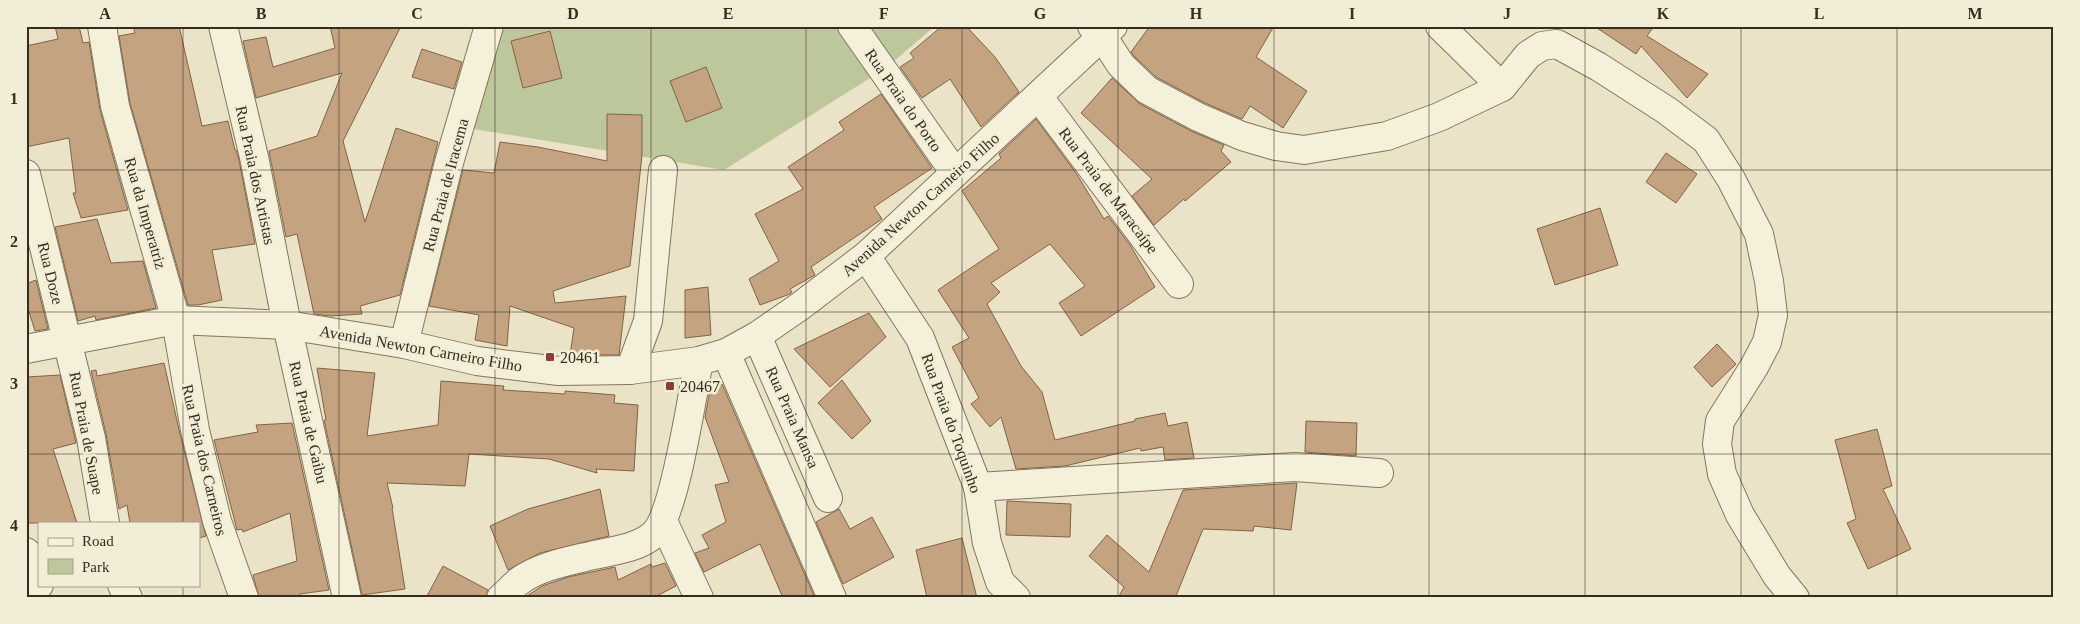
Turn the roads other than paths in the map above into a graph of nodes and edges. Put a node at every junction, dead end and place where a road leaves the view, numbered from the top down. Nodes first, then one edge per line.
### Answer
1 (102, 26) edge
2 (222, 26) edge
3 (489, 26) edge
4 (852, 26) edge
5 (1440, 26) edge
6 (1102, 30) edge
7 (1502, 87) junction
8 (1038, 96) junction
9 (663, 170) dead end
10 (956, 173) junction
11 (26, 174) edge
12 (866, 256) junction
13 (1179, 284) dead end
14 (176, 320) junction
15 (286, 324) junction
16 (757, 336) junction
17 (68, 342) junction
18 (404, 344) junction
19 (26, 349) edge
20 (726, 353) junction
21 (699, 361) junction
22 (630, 370) junction
23 (1379, 473) dead end
24 (978, 487) junction
25 (828, 498) dead end
26 (663, 521) junction
27 (104, 522) edge
28 (26, 552) edge
29 (38, 582) edge
30 (39, 586) edge
31 (122, 586) edge
32 (45, 598) edge
33 (128, 598) edge
34 (244, 598) edge
35 (347, 598) edge
36 (501, 598) edge
37 (699, 598) edge
38 (832, 598) edge
39 (1016, 598) edge
40 (1794, 598) edge

1 - 14 street, Rua da Imperatriz
2 - 15 street, Rua Praia dos Artistas
3 - 18 street, Rua Praia de Iracema
4 - 10 street, Rua Praia do Porto
5 - 7 street
6 - 7 street
6 - 8 street, Avenida Newton Carneiro Filho
7 - 40 street
8 - 10 street, Avenida Newton Carneiro Filho
8 - 13 street, Rua Praia de Maracaípe
9 - 22 street
10 - 12 street, Avenida Newton Carneiro Filho
11 - 17 street, Rua Doze
12 - 16 street, Avenida Newton Carneiro Filho
12 - 24 street, Rua Praia do Toquinho
14 - 15 street, Avenida Newton Carneiro Filho
14 - 17 street, Avenida Newton Carneiro Filho
14 - 34 street, Rua Praia dos Carneiros
15 - 18 street, Avenida Newton Carneiro Filho
15 - 35 street, Rua Praia de Gaibu
16 - 20 street, Avenida Newton Carneiro Filho
16 - 25 street, Rua Praia Mansa
17 - 19 street, Avenida Newton Carneiro Filho
17 - 27 street, Rua Praia de Suape
18 - 22 street, Avenida Newton Carneiro Filho
20 - 21 street, Avenida Newton Carneiro Filho
20 - 38 street
21 - 22 street, Avenida Newton Carneiro Filho
21 - 26 street
23 - 24 street
24 - 39 street, Rua Praia do Toquinho
26 - 36 street
26 - 37 street
28 - 29 street
30 - 32 street
31 - 33 street

